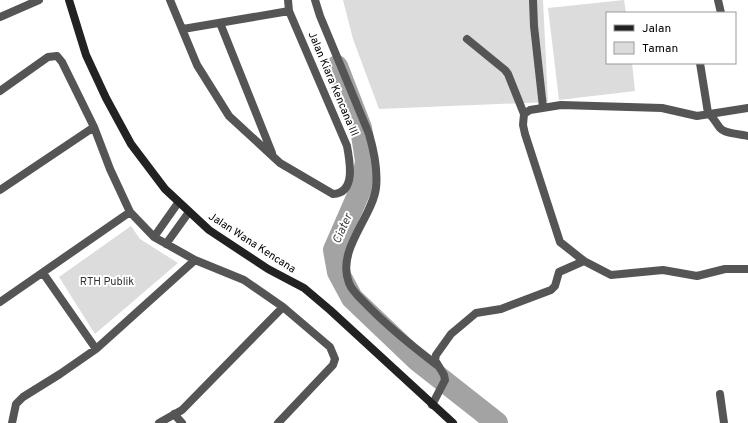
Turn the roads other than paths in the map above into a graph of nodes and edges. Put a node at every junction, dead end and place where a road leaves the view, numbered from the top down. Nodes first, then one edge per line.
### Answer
1 (39, 0) edge
2 (69, 0) edge
3 (170, 0) edge
4 (288, 0) edge
5 (315, 0) edge
6 (533, 0) edge
7 (718, 0) edge
8 (289, 11) junction
9 (721, 12) edge
10 (0, 17) edge
11 (220, 23) junction
12 (183, 29) junction
13 (467, 39) dead end
14 (700, 64) edge
15 (0, 91) edge
16 (543, 108) junction
17 (748, 108) edge
18 (708, 113) junction
19 (524, 114) junction
20 (94, 127) junction
21 (748, 136) edge
22 (273, 156) junction
23 (0, 190) edge
24 (178, 203) junction
25 (130, 212) junction
26 (189, 212) junction
27 (154, 237) junction
28 (166, 244) junction
29 (195, 260) junction
30 (584, 261) junction
31 (748, 269) edge
32 (43, 273) junction
33 (0, 302) edge
34 (283, 307) junction
35 (96, 349) junction
36 (437, 365) junction
37 (720, 394) dead end
38 (434, 402) junction
39 (174, 414) junction
40 (12, 423) edge
41 (159, 423) edge
42 (182, 423) edge
43 (278, 423) edge
44 (452, 423) edge
45 (724, 423) edge

1 - 10 street
2 - 24 street, Jalan Wana Kencana
3 - 12 street, Jalan Kiara Kencana III
4 - 8 street, Jalan Kiara Kencana III
5 - 36 street
6 - 16 street
7 - 9 street
8 - 11 street
8 - 22 street, Jalan Kiara Kencana III
11 - 12 street
11 - 22 street
12 - 22 street, Jalan Kiara Kencana III
13 - 19 street
14 - 18 street
15 - 20 street
16 - 18 street
16 - 19 street
17 - 18 street
18 - 21 street
19 - 30 street
20 - 23 street
20 - 25 street
24 - 26 street, Jalan Wana Kencana
24 - 27 street
25 - 27 street
25 - 32 street
26 - 28 street
26 - 38 street, Jalan Wana Kencana
27 - 28 street
28 - 29 street
29 - 34 street
29 - 35 street
30 - 31 street
30 - 36 street
32 - 33 street
32 - 35 street
34 - 39 street
34 - 43 street
35 - 40 street
36 - 38 street
37 - 45 street
38 - 44 street, Jalan Wana Kencana
39 - 41 street
39 - 42 street

